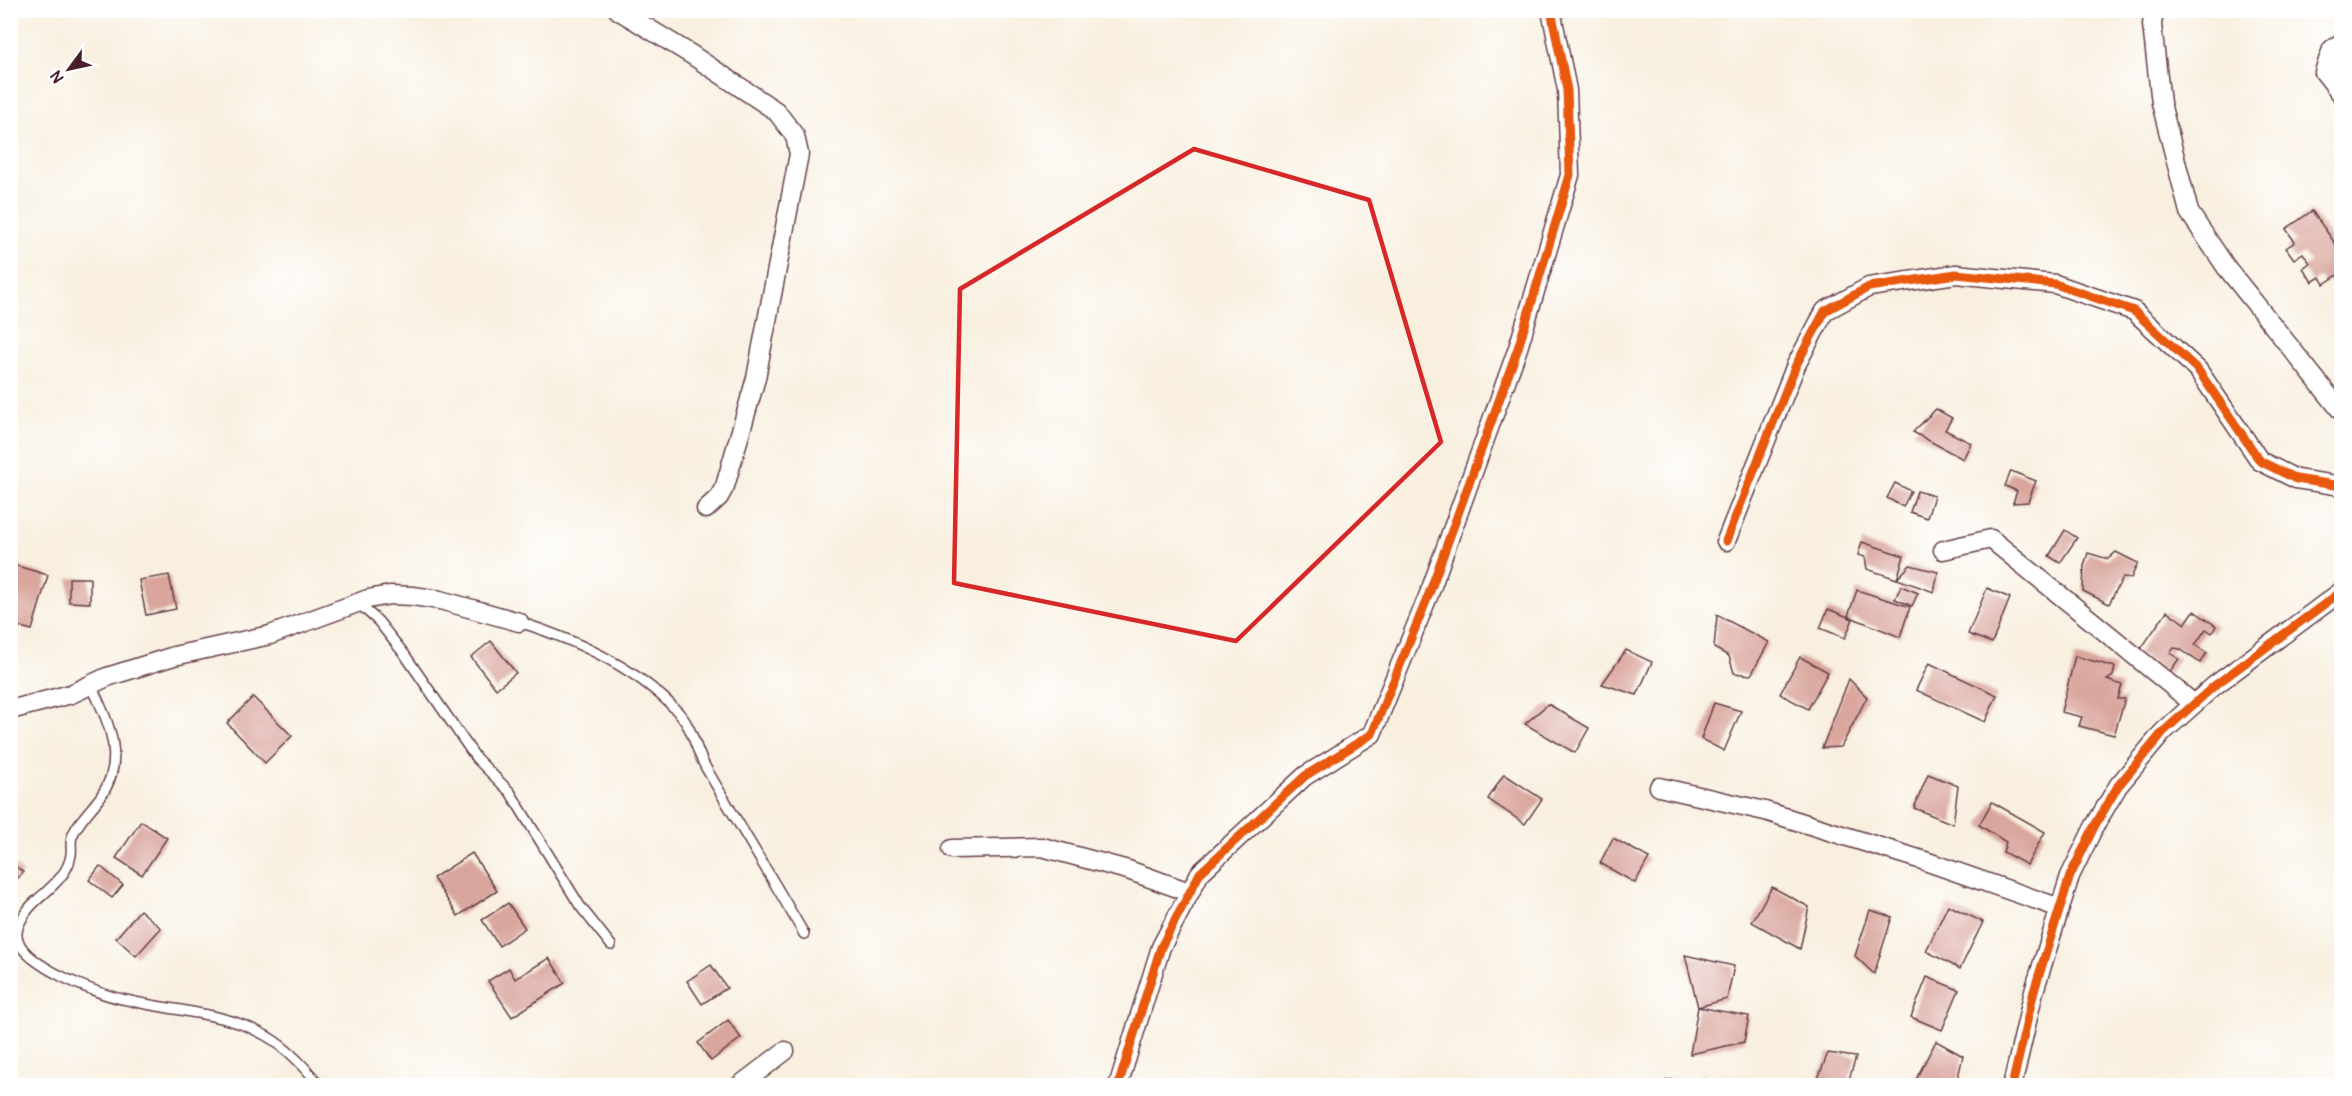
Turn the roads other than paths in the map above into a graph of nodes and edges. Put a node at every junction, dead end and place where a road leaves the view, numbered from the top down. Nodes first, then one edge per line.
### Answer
1 (618, 10) edge
2 (1551, 10) edge
3 (2154, 10) edge
4 (2342, 42) edge
5 (2342, 95) edge
6 (2342, 412) edge
7 (2342, 486) edge
8 (706, 509) dead end
9 (1726, 541) dead end
10 (1943, 550) dead end
11 (2342, 591) edge
12 (358, 603) junction
13 (519, 622) joint
14 (91, 685) junction
15 (2193, 705) junction
16 (10, 710) edge
17 (1659, 787) dead end
18 (951, 849) dead end
19 (1190, 892) junction
20 (2060, 909) junction
21 (804, 934) dead end
22 (611, 945) dead end
23 (785, 1051) dead end
24 (320, 1086) edge
25 (739, 1086) edge
26 (1118, 1086) edge
27 (2012, 1086) edge

1 - 8 street
2 - 19 street
3 - 6 street
4 - 5 street
7 - 9 street
10 - 15 street
11 - 15 street
12 - 13 street
12 - 14 street
12 - 22 lane
13 - 21 lane
14 - 16 street
14 - 24 lane
15 - 20 street
17 - 20 street
18 - 19 street
19 - 26 street
20 - 27 street
23 - 25 street

